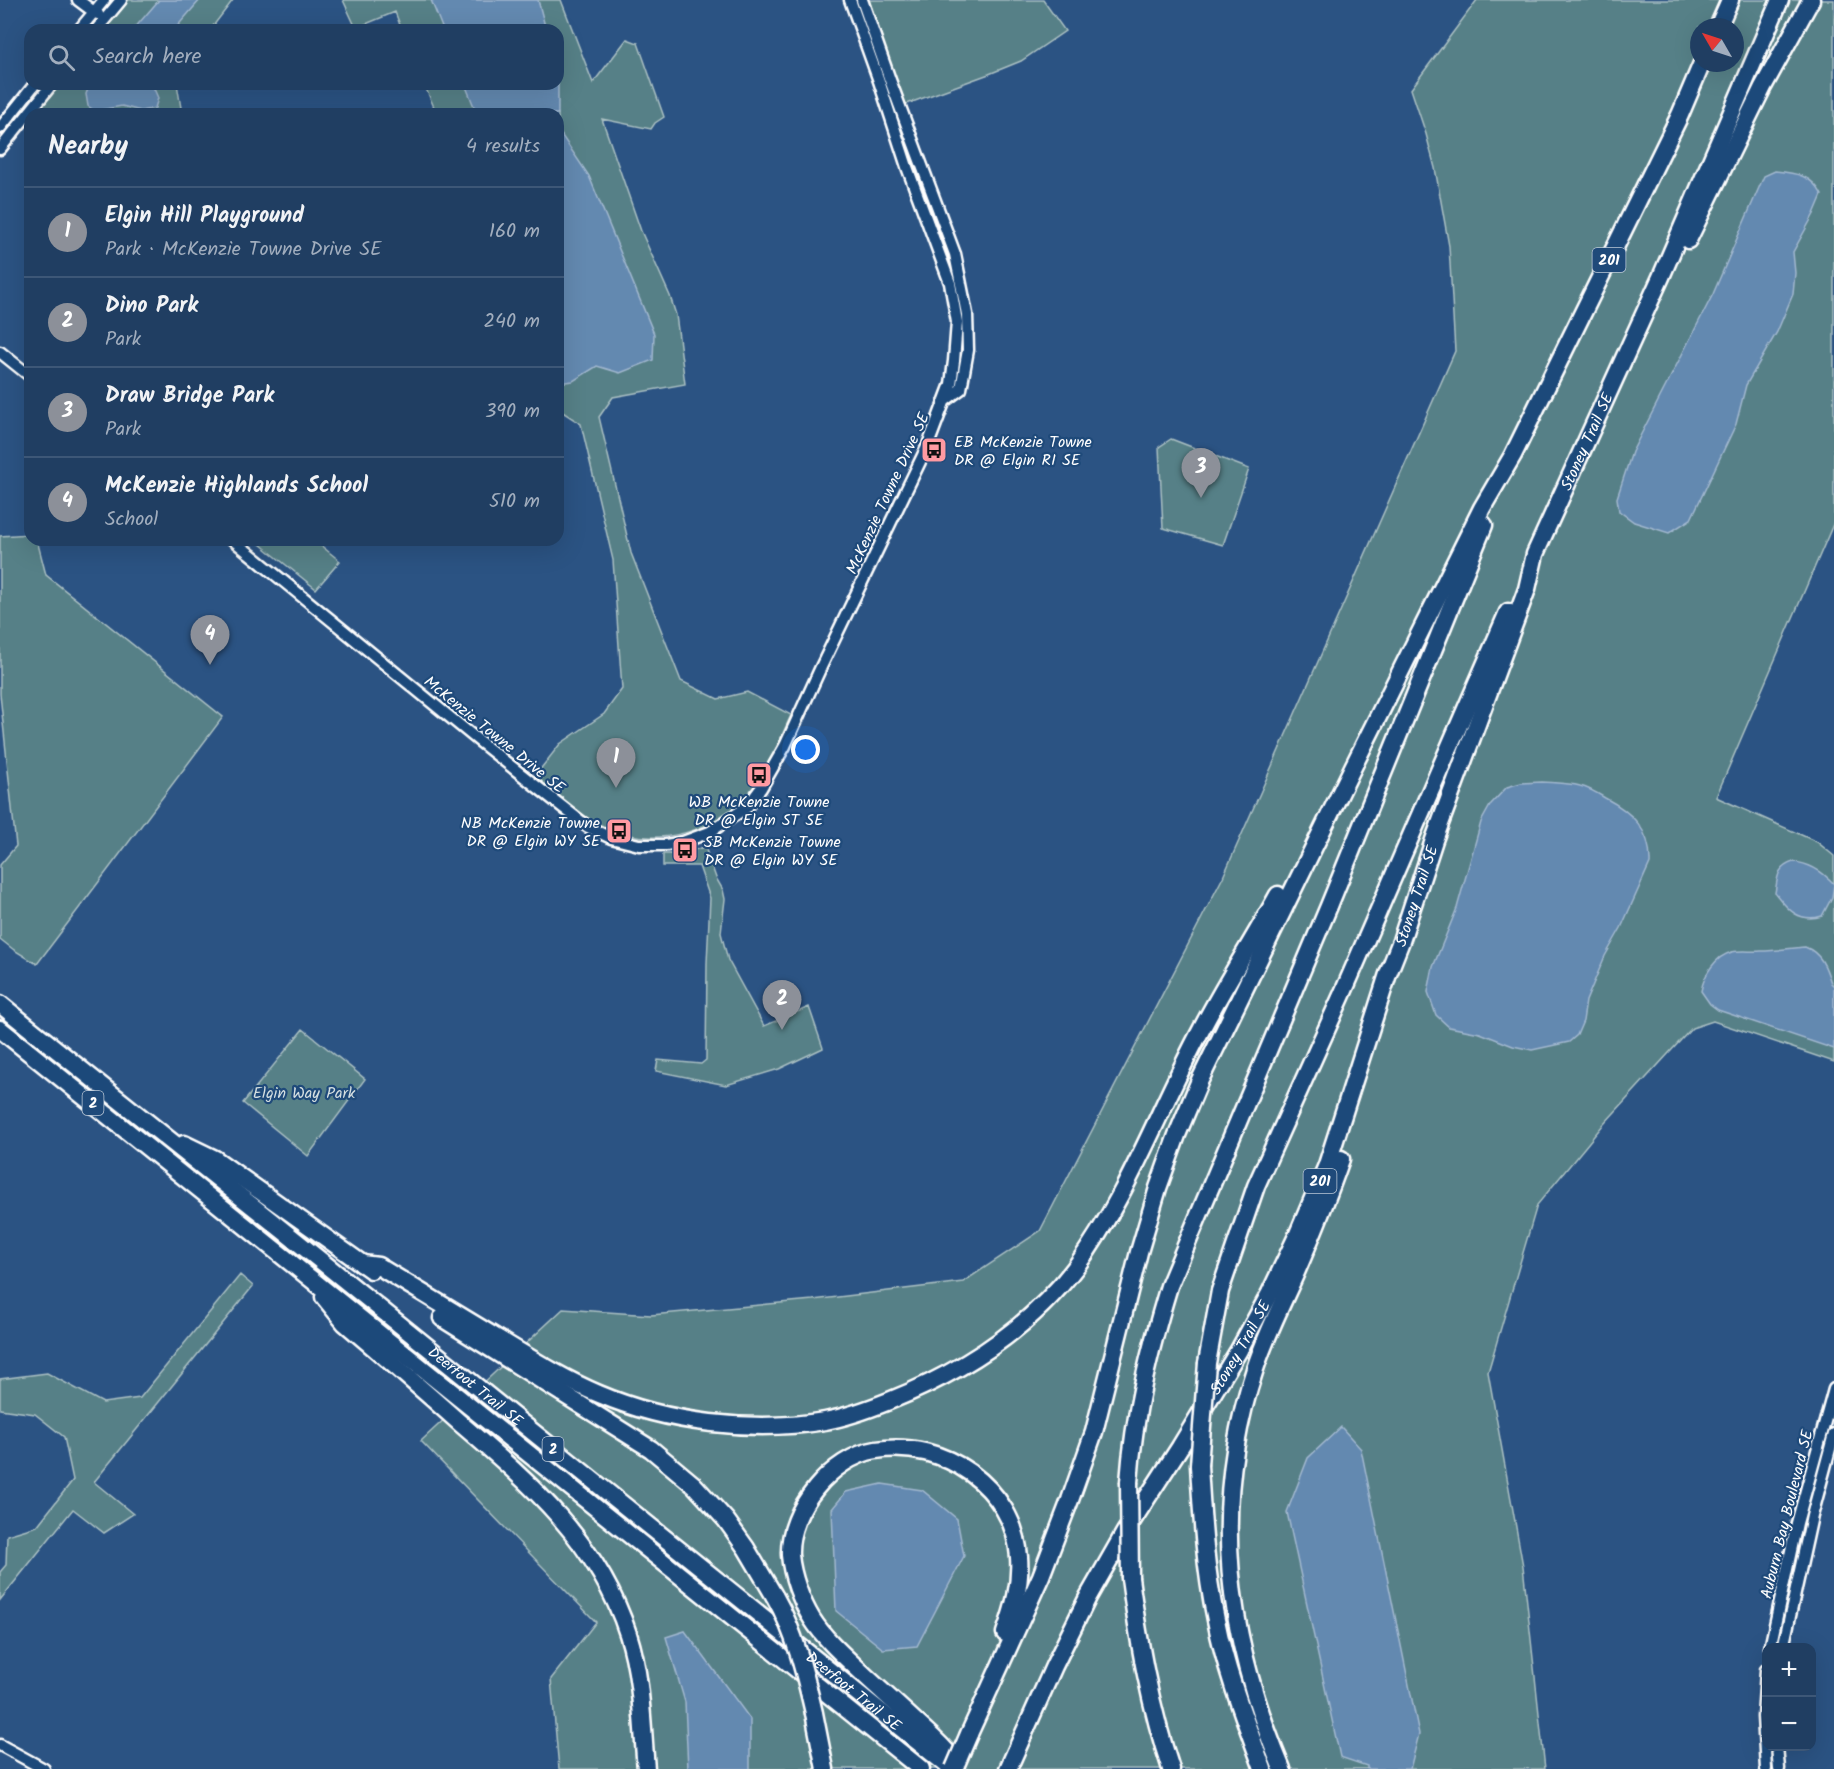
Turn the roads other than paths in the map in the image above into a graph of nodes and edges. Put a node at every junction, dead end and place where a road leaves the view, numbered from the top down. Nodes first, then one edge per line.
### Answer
1 (78, 0) edge
2 (121, 0) edge
3 (850, 0) edge
4 (862, 0) edge
5 (1730, 0) edge
6 (1780, 0) edge
7 (1811, 0) edge
8 (101, 1) edge
9 (94, 12) junction
10 (107, 17) junction
11 (1722, 18) edge
12 (84, 24) edge
13 (101, 24) edge
14 (1698, 72) edge
15 (30, 90) edge
16 (47, 90) edge
17 (33, 108) edge
18 (24, 119) edge
19 (0, 128) edge
20 (0, 149) edge
21 (1661, 277) junction
22 (0, 352) edge
23 (24, 371) edge
24 (945, 400) junction
25 (1513, 455) junction
26 (240, 546) edge
27 (1535, 554) junction
28 (1353, 767) junction
29 (1401, 941) junction
30 (0, 1004) edge
31 (0, 1029) edge
32 (153, 1129) junction
33 (362, 1264) junction
34 (312, 1280) junction
35 (1834, 1389) edge
36 (1834, 1434) edge
37 (1771, 1643) edge
38 (1784, 1643) edge
39 (1765, 1697) edge
40 (970, 1732) junction
41 (888, 1742) junction
42 (0, 1745) edge
43 (1777, 1751) edge
44 (1009, 1768) edge
45 (44, 1769) edge
46 (646, 1769) edge
47 (825, 1769) edge
48 (912, 1769) edge
49 (921, 1769) edge
50 (953, 1769) edge
51 (962, 1769) edge
52 (1171, 1769) edge
53 (1263, 1769) edge
54 (1282, 1769) edge
55 (1766, 1769) edge
56 (1779, 1769) edge

1 - 9 street
2 - 10 street
3 - 24 street, McKenzie Towne Drive SE
4 - 24 street, McKenzie Towne Drive SE
5 - 11 highway
6 - 21 highway, Stoney Trail SE / 201
7 - 21 highway
8 - 9 street
8 - 10 street
9 - 10 street
9 - 12 street
10 - 13 street
14 - 25 highway, 201
15 - 19 street
16 - 17 street
18 - 20 street
21 - 27 highway, Stoney Trail SE / 201
22 - 23 street
24 - 26 street, McKenzie Towne Drive SE
25 - 28 highway, 201
25 - 52 highway, bridge
27 - 29 highway, Stoney Trail SE / 201
27 - 53 highway, bridge
28 - 33 highway
28 - 40 highway, 201
29 - 44 highway, Stoney Trail SE / 201
29 - 54 highway
30 - 32 highway, Deerfoot Trail SE / 2
31 - 34 highway, Deerfoot Trail SE / 2
32 - 33 highway
32 - 50 highway, Deerfoot Trail SE / 2
33 - 47 highway, bridge
34 - 41 highway, Deerfoot Trail SE / 2
34 - 46 highway
35 - 37 street, Auburn Bay Boulevard SE
36 - 38 street, Auburn Bay Boulevard SE
39 - 55 street
40 - 50 highway, 201, bridge
40 - 51 highway
41 - 48 highway
41 - 49 highway, Deerfoot Trail SE / 2
42 - 45 street
43 - 56 street

